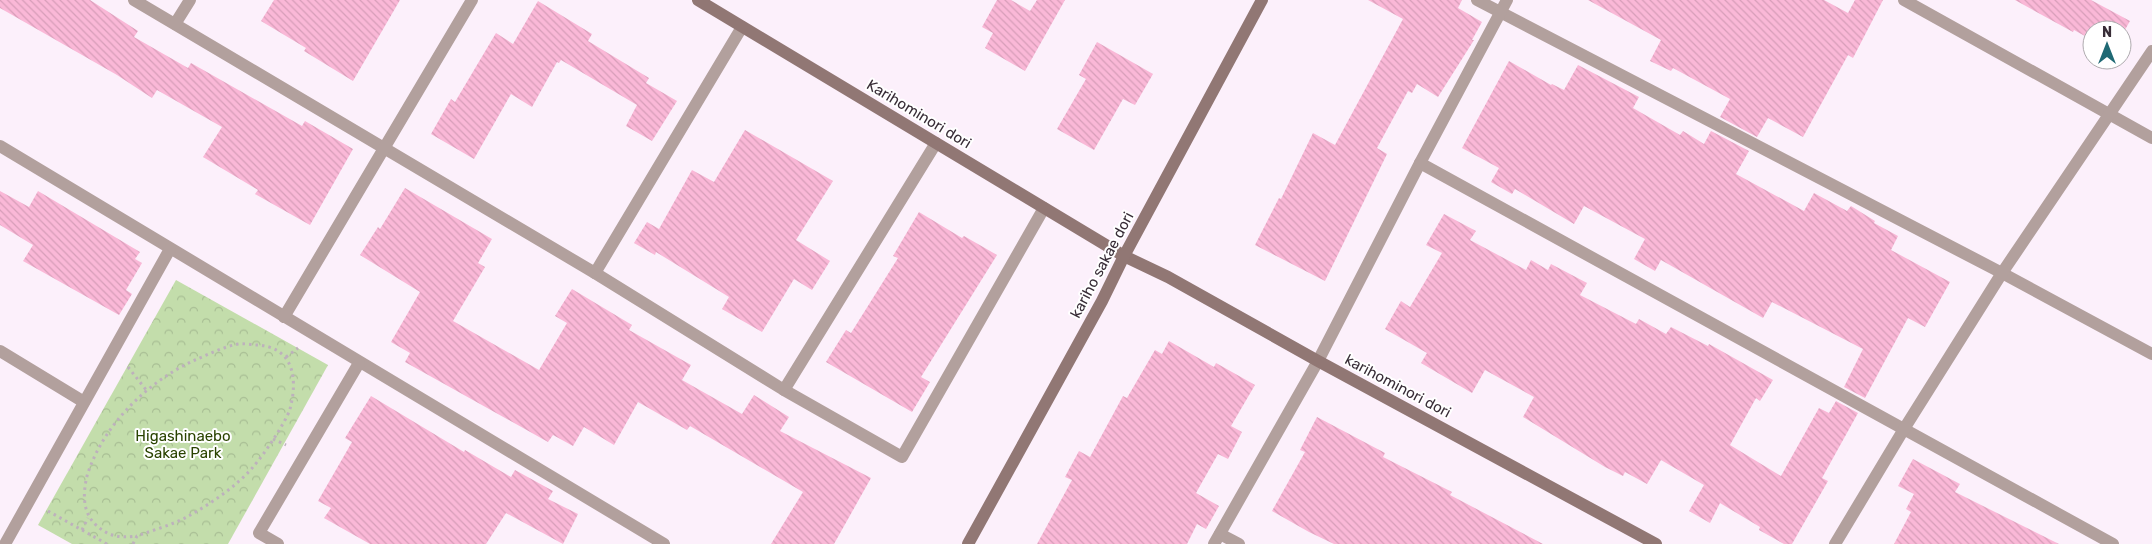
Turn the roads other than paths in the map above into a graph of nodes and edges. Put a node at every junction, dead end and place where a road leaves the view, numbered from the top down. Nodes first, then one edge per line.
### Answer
1 (134, 0) edge
2 (190, 0) edge
3 (472, 0) edge
4 (698, 0) edge
5 (1262, 0) edge
6 (1477, 0) edge
7 (1508, 0) edge
8 (1904, 0) edge
9 (1501, 13) junction
10 (175, 24) junction
11 (742, 27) junction
12 (2152, 51) edge
13 (2110, 114) junction
14 (2152, 138) edge
15 (936, 143) junction
16 (0, 146) edge
17 (384, 149) junction
18 (1420, 163) junction
19 (1044, 208) junction
20 (170, 249) junction
21 (1124, 256) junction
22 (594, 274) junction
23 (2002, 274) junction
24 (284, 317) junction
25 (0, 351) edge
26 (2152, 354) edge
27 (1318, 361) junction
28 (359, 363) junction
29 (784, 390) junction
30 (84, 402) junction
31 (1904, 429) junction
32 (1217, 539) edge
33 (5, 544) edge
34 (278, 544) edge
35 (664, 544) edge
36 (968, 544) edge
37 (1239, 544) edge
38 (1656, 544) edge
39 (1835, 544) edge
40 (2113, 544) edge

1 - 10 street
2 - 10 street
3 - 17 street
4 - 11 street, Karihominori dori
5 - 21 street, kariho sakae dori
6 - 9 street
7 - 9 street
8 - 13 street
9 - 18 street
9 - 23 street
10 - 17 street
11 - 15 street, Karihominori dori
11 - 22 street
12 - 13 street
13 - 14 street
13 - 23 street
15 - 19 street, Karihominori dori
15 - 29 street
16 - 20 street
17 - 22 street
17 - 24 street
18 - 27 street
18 - 31 street
19 - 21 street, Karihominori dori
19 - 29 street
20 - 24 street
20 - 30 street
21 - 27 street, karihominori dori
21 - 36 street, kariho sakae dori
22 - 29 street
23 - 26 street
23 - 31 street
24 - 28 street
25 - 30 street
27 - 32 street
27 - 38 street, karihominori dori
28 - 34 street
28 - 35 street
30 - 33 street
31 - 39 street
31 - 40 street
32 - 37 street

